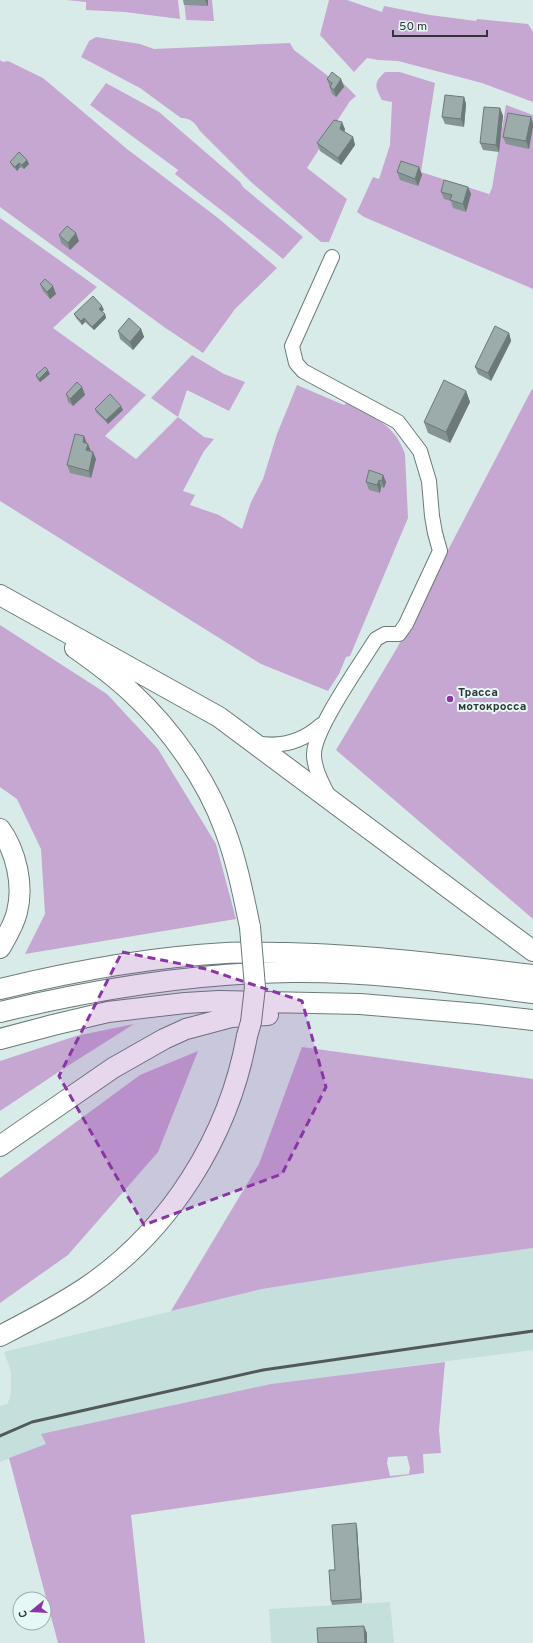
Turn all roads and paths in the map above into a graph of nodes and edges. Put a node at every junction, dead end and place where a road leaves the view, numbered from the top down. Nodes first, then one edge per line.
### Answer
1 (332, 257) dead end
2 (0, 595) edge
3 (23, 608) junction
4 (325, 722) junction
5 (253, 742) junction
6 (331, 800) junction
7 (0, 829) edge
8 (0, 948) edge
9 (533, 951) edge
10 (533, 975) edge
11 (0, 989) edge
12 (533, 993) edge
13 (360, 1004) junction
14 (0, 1012) edge
15 (533, 1020) edge
16 (0, 1039) edge
17 (0, 1146) edge
18 (0, 1336) edge

1 - 4 street
2 - 3 highway
3 - 5 highway
3 - 18 highway, bridge
4 - 5 street
4 - 6 street
5 - 6 highway
6 - 9 highway
7 - 8 highway
10 - 11 highway
12 - 14 highway
13 - 15 highway
13 - 16 highway
13 - 17 highway

